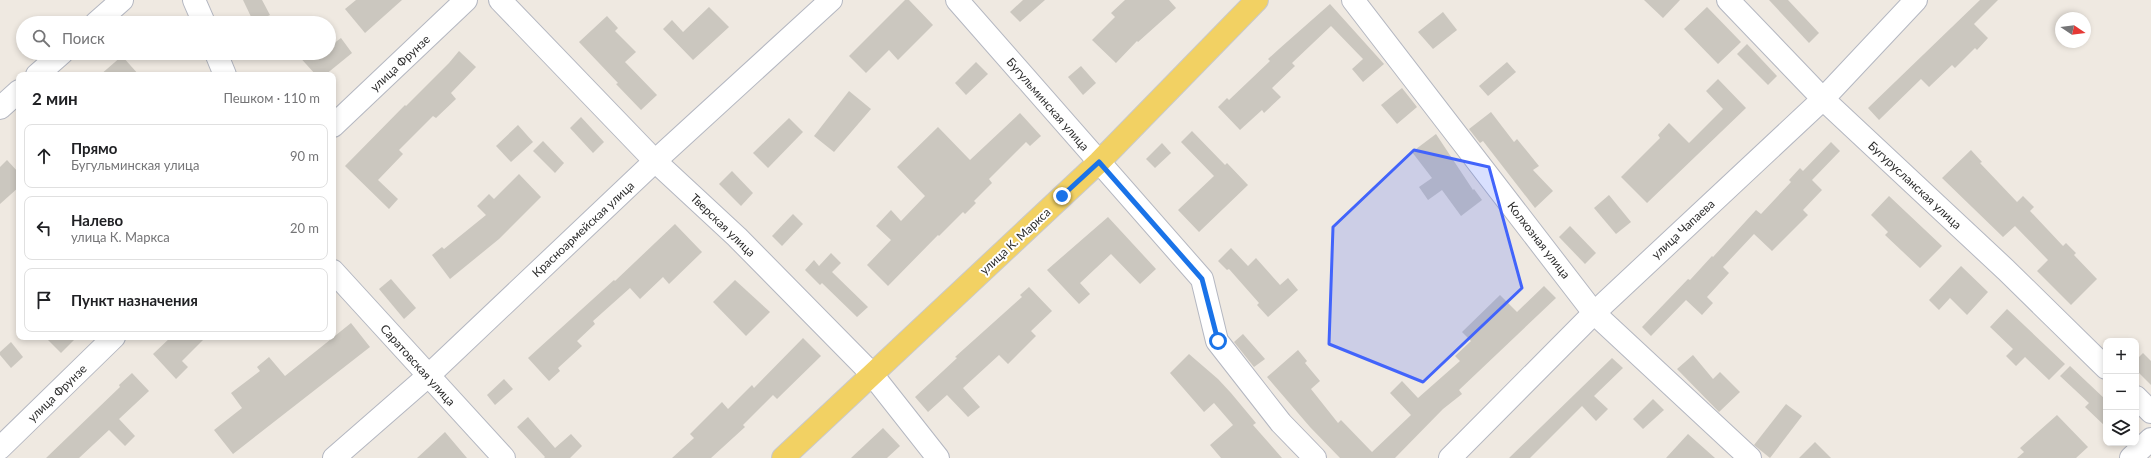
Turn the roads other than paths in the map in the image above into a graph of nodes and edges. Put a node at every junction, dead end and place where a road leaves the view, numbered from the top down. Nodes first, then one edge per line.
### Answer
1 (122, 0) edge
2 (194, 0) edge
3 (466, 0) edge
4 (500, 0) edge
5 (831, 0) edge
6 (957, 0) edge
7 (1257, 0) edge
8 (1353, 0) edge
9 (1728, 0) edge
10 (1916, 0) edge
11 (104, 16) edge
12 (201, 16) edge
13 (54, 60) edge
14 (219, 60) edge
15 (40, 72) edge
16 (224, 72) edge
17 (16, 94) edge
18 (1823, 99) junction
19 (0, 108) edge
20 (336, 123) edge
21 (655, 161) junction
22 (1099, 162) junction
23 (336, 273) edge
24 (1594, 313) junction
25 (111, 340) edge
26 (2103, 365) edge
27 (871, 373) junction
28 (428, 376) junction
29 (2139, 400) edge
30 (2151, 412) edge
31 (2151, 439) edge
32 (0, 448) edge
33 (334, 458) edge
34 (504, 458) edge
35 (783, 458) edge
36 (938, 458) edge
37 (1315, 458) edge
38 (1450, 458) edge
39 (1750, 458) edge
40 (2131, 458) edge

1 - 11 street
2 - 12 street
3 - 20 street, улица Фрунзе
4 - 21 street, Тверская улица
5 - 21 street, Красноармейская улица
6 - 22 street, Бугульминская улица
7 - 22 main road, улица К. Маркса
8 - 24 street, Колхозная улица
9 - 18 street, Бугурусланская улица
10 - 18 street, улица Чапаева
13 - 15 street
14 - 16 street
17 - 19 street
18 - 24 street, улица Чапаева
18 - 26 street, Бугурусланская улица
21 - 27 street, Тверская улица
21 - 28 street, Красноармейская улица
22 - 27 main road, улица К. Маркса
22 - 37 street, Бугульминская улица
23 - 28 street, Саратовская улица
24 - 38 street, улица Чапаева
24 - 39 street, Колхозная улица
25 - 32 street, улица Фрунзе
27 - 35 main road, улица К. Маркса
27 - 36 street, Тверская улица
28 - 33 street, Красноармейская улица
28 - 34 street, Саратовская улица
29 - 30 street
31 - 40 street

